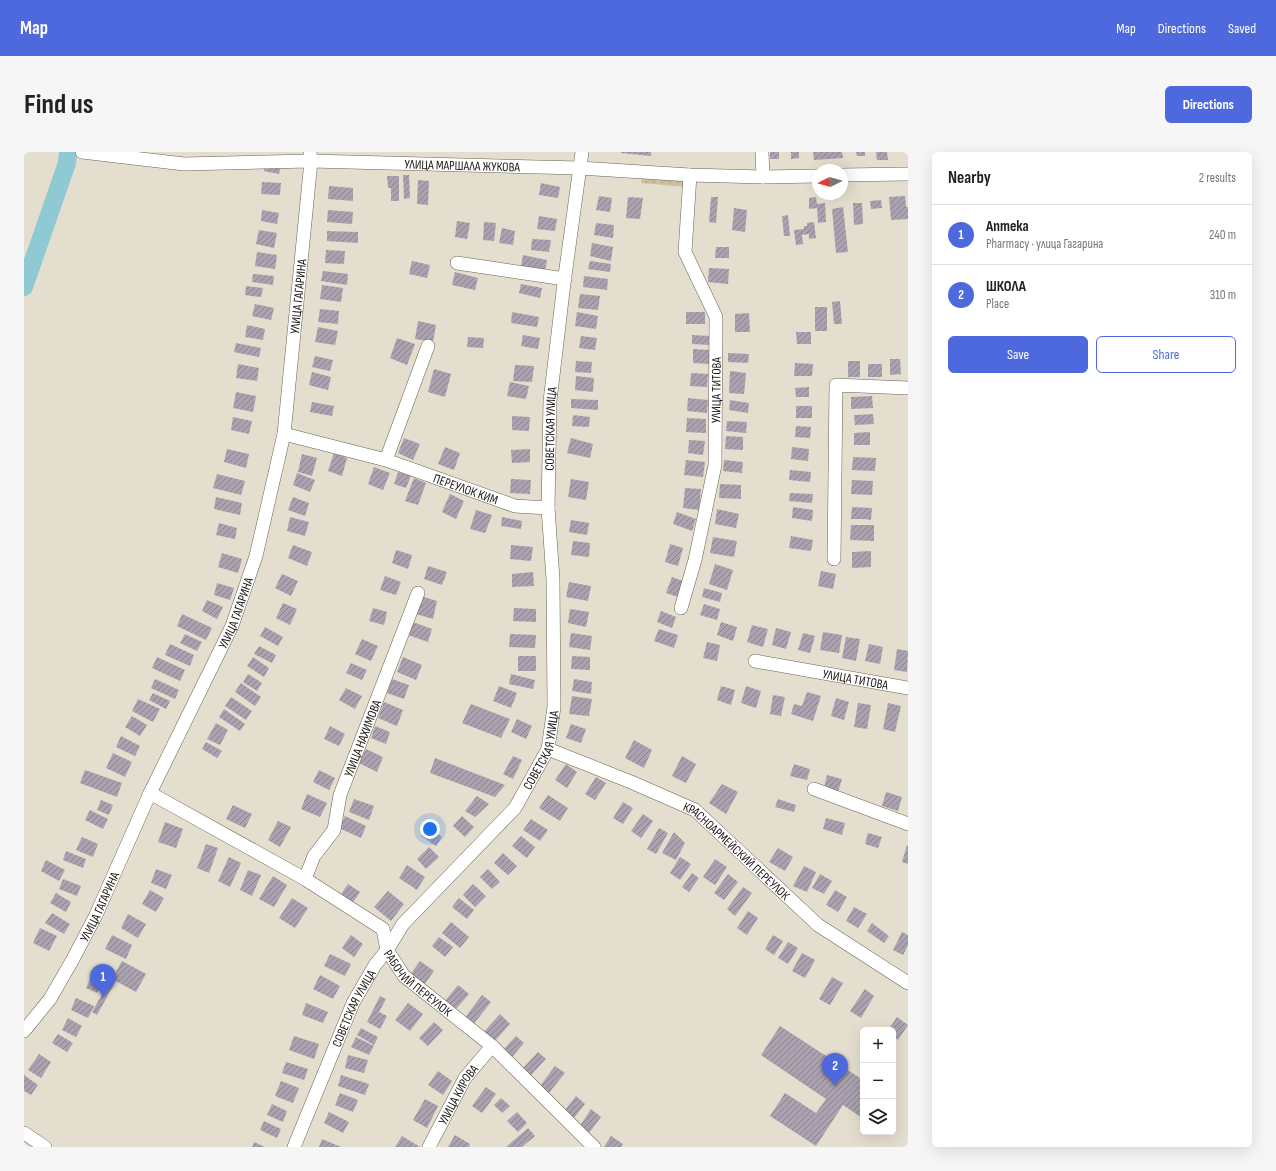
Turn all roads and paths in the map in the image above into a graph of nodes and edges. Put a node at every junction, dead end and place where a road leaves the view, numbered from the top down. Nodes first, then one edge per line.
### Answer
1 (82, 152) edge
2 (582, 152) edge
3 (762, 152) edge
4 (311, 156) edge
5 (579, 168) junction
6 (908, 174) edge
7 (690, 175) junction
8 (848, 175) edge
9 (812, 176) edge
10 (763, 177) junction
11 (457, 263) dead end
12 (565, 278) junction
13 (428, 346) dead end
14 (908, 388) edge
15 (284, 434) junction
16 (386, 460) junction
17 (548, 508) junction
18 (834, 559) dead end
19 (418, 594) dead end
20 (681, 608) dead end
21 (755, 661) dead end
22 (908, 688) edge
23 (548, 749) junction
24 (814, 789) dead end
25 (150, 794) junction
26 (908, 824) edge
27 (305, 879) junction
28 (387, 950) junction
29 (908, 983) edge
30 (24, 1031) edge
31 (492, 1046) junction
32 (24, 1133) edge
33 (45, 1147) edge
34 (294, 1147) edge
35 (429, 1147) edge
36 (594, 1147) edge

1 - 4 street, УЛИЦА МАРШАЛА ЖУКОВА
2 - 5 street, СОВЕТСКАЯ УЛИЦА
3 - 10 street
4 - 5 street, УЛИЦА МАРШАЛА ЖУКОВА
4 - 15 street, УЛИЦА ГАГАРИНА
5 - 7 street, УЛИЦА МАРШАЛА ЖУКОВА
5 - 12 street, СОВЕТСКАЯ УЛИЦА
6 - 8 street
7 - 10 street, УЛИЦА МАРШАЛА ЖУКОВА
7 - 20 street, УЛИЦА ТИТОВА
9 - 10 street, УЛИЦА МАРШАЛА ЖУКОВА
11 - 12 street
12 - 17 street, СОВЕТСКАЯ УЛИЦА
13 - 16 street
14 - 18 street
15 - 16 street, ПЕРЕУЛОК КИМ
15 - 25 street, УЛИЦА ГАГАРИНА
16 - 17 street, ПЕРЕУЛОК КИМ
17 - 23 street, СОВЕТСКАЯ УЛИЦА
19 - 27 street, УЛИЦА НАХИМОВА
21 - 22 street, УЛИЦА ТИТОВА
23 - 28 street, СОВЕТСКАЯ УЛИЦА
23 - 29 street, КРАСНОАРМЕЙСКИЙ ПЕРЕУЛОК
24 - 26 street
25 - 27 street, РАБОЧИЙ ПЕРЕУЛОК
25 - 30 street, УЛИЦА ГАГАРИНА
27 - 28 street, РАБОЧИЙ ПЕРЕУЛОК
28 - 31 street, РАБОЧИЙ ПЕРЕУЛОК
28 - 34 street, СОВЕТСКАЯ УЛИЦА
31 - 35 street, УЛИЦА КИРОВА
31 - 36 street, РАБОЧИЙ ПЕРЕУЛОК
32 - 33 street

